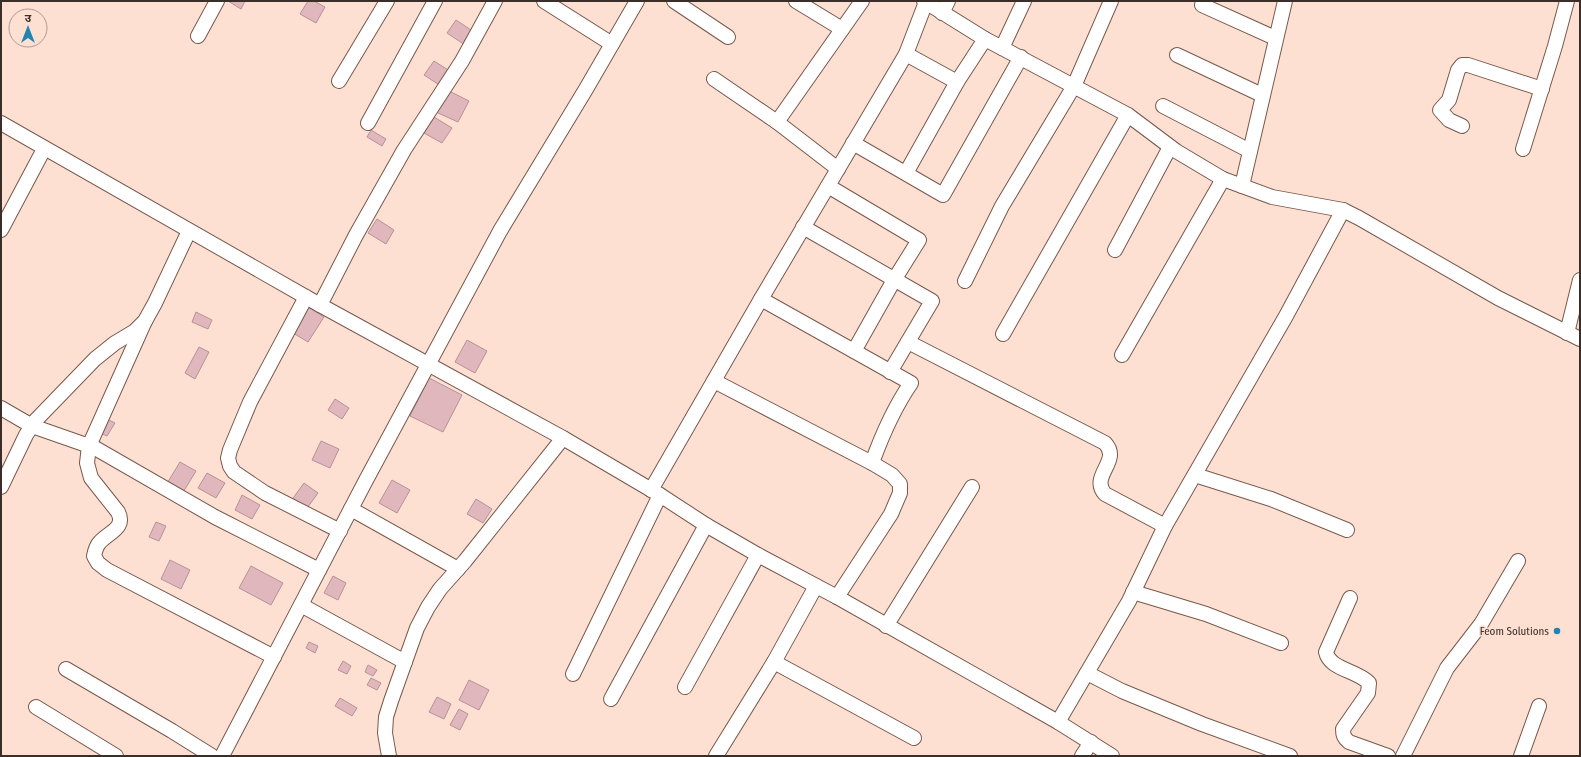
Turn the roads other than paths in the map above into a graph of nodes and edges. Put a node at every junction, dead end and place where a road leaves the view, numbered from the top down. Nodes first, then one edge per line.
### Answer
1 (217, 1) edge
2 (387, 1) edge
3 (435, 1) edge
4 (494, 1) edge
5 (544, 1) edge
6 (637, 1) edge
7 (674, 1) edge
8 (796, 1) edge
9 (862, 1) edge
10 (1024, 1) edge
11 (1111, 1) edge
12 (1284, 1) edge
13 (1567, 1) edge
14 (925, 2) edge
15 (1202, 5) dead end
16 (945, 7) edge
17 (842, 29) junction
18 (198, 36) dead end
19 (728, 37) dead end
20 (1275, 38) junction
21 (985, 39) junction
22 (612, 44) junction
23 (1002, 48) junction
24 (906, 54) junction
25 (1177, 54) dead end
26 (1020, 58) junction
27 (714, 79) dead end
28 (339, 81) dead end
29 (957, 82) junction
30 (1074, 86) junction
31 (1542, 89) junction
32 (1262, 95) junction
33 (1163, 106) dead end
34 (1128, 115) junction
35 (778, 122) junction
36 (1, 123) edge
37 (368, 123) dead end
38 (1462, 126) dead end
39 (853, 143) junction
40 (1170, 147) junction
41 (44, 148) junction
42 (1523, 148) dead end
43 (1250, 151) junction
44 (838, 169) junction
45 (906, 173) junction
46 (1223, 179) junction
47 (828, 186) junction
48 (1242, 186) junction
49 (1343, 210) junction
50 (803, 227) junction
51 (1, 230) edge
52 (189, 231) junction
53 (1115, 250) dead end
54 (894, 280) junction
55 (1580, 280) edge
56 (965, 281) dead end
57 (306, 297) junction
58 (761, 299) junction
59 (320, 305) junction
60 (144, 321) junction
61 (1567, 333) junction
62 (1003, 334) dead end
63 (1580, 339) edge
64 (908, 342) junction
65 (854, 351) junction
66 (1122, 355) dead end
67 (429, 363) junction
68 (890, 372) junction
69 (714, 381) junction
70 (1, 408) edge
71 (32, 426) junction
72 (563, 438) junction
73 (88, 446) junction
74 (7, 459) edge
75 (872, 463) junction
76 (1195, 475) junction
77 (972, 487) dead end
78 (1, 488) edge
79 (655, 493) junction
80 (351, 509) junction
81 (706, 525) junction
82 (1165, 526) junction
83 (1347, 530) dead end
84 (340, 531) junction
85 (758, 555) junction
86 (1518, 561) dead end
87 (458, 569) junction
88 (319, 570) junction
89 (816, 586) junction
90 (1133, 592) junction
91 (837, 597) junction
92 (1350, 598) dead end
93 (301, 606) junction
94 (886, 626) junction
95 (1281, 643) dead end
96 (274, 657) junction
97 (405, 662) junction
98 (774, 662) junction
99 (66, 669) dead end
100 (1087, 673) junction
101 (573, 674) dead end
102 (685, 687) dead end
103 (611, 699) dead end
104 (1539, 706) dead end
105 (36, 707) dead end
106 (1058, 722) junction
107 (914, 738) dead end
108 (1091, 742) junction
109 (116, 756) edge
110 (212, 756) edge
111 (222, 756) edge
112 (389, 756) edge
113 (716, 756) edge
114 (1082, 756) edge
115 (1112, 756) edge
116 (1290, 756) edge
117 (1388, 756) edge
118 (1403, 756) edge
119 (1521, 756) edge

1 - 18 street
2 - 28 street
3 - 37 street
4 - 59 street
5 - 22 street
6 - 22 street
7 - 19 street
8 - 17 street
9 - 17 street
10 - 23 street
11 - 30 street
12 - 20 street
13 - 31 street
14 - 16 street
14 - 24 street
15 - 20 street
16 - 21 street
17 - 35 street
20 - 32 street
21 - 23 street
21 - 29 street
22 - 67 street
23 - 26 street
24 - 29 street
24 - 39 street
25 - 32 street
26 - 30 street
26 - 45 street
27 - 35 street
29 - 45 street
30 - 34 street
30 - 56 street
31 - 38 street
31 - 42 street
32 - 43 street
33 - 43 street
34 - 40 street
34 - 62 street
35 - 44 street
36 - 41 street
39 - 44 street
39 - 45 street
40 - 46 street
40 - 53 street
41 - 51 street
41 - 52 street
43 - 48 street
44 - 47 street
46 - 48 street
46 - 66 street
47 - 50 street
47 - 54 street
48 - 49 street
49 - 61 street
49 - 76 street
50 - 54 street
50 - 58 street
52 - 57 street
52 - 60 street
54 - 64 street
54 - 65 street
55 - 61 street
57 - 59 street
57 - 84 street
58 - 65 street
58 - 69 street
59 - 67 street
60 - 71 street
60 - 73 street
61 - 63 street
64 - 68 street
64 - 82 street
65 - 68 street
67 - 72 street
67 - 80 street
68 - 75 street
69 - 75 street
69 - 79 street
70 - 71 street
71 - 73 street
71 - 74 street
72 - 79 street
72 - 87 street
73 - 88 street
73 - 96 street
74 - 78 street
75 - 91 street
76 - 82 street
76 - 83 street
77 - 94 street
79 - 81 street
79 - 101 street
80 - 84 street
80 - 87 street
81 - 85 street
81 - 103 street
82 - 90 street
84 - 88 street
85 - 89 street
85 - 102 street
86 - 118 street
87 - 97 street
88 - 93 street
89 - 91 street
89 - 98 street
90 - 95 street
90 - 100 street
91 - 94 street
92 - 117 street
93 - 96 street
93 - 97 street
94 - 106 street
96 - 111 street
97 - 112 street
98 - 107 street
98 - 113 street
99 - 110 street
100 - 106 street
100 - 116 street
104 - 119 street
105 - 109 street
106 - 108 street
108 - 114 street
108 - 115 street

